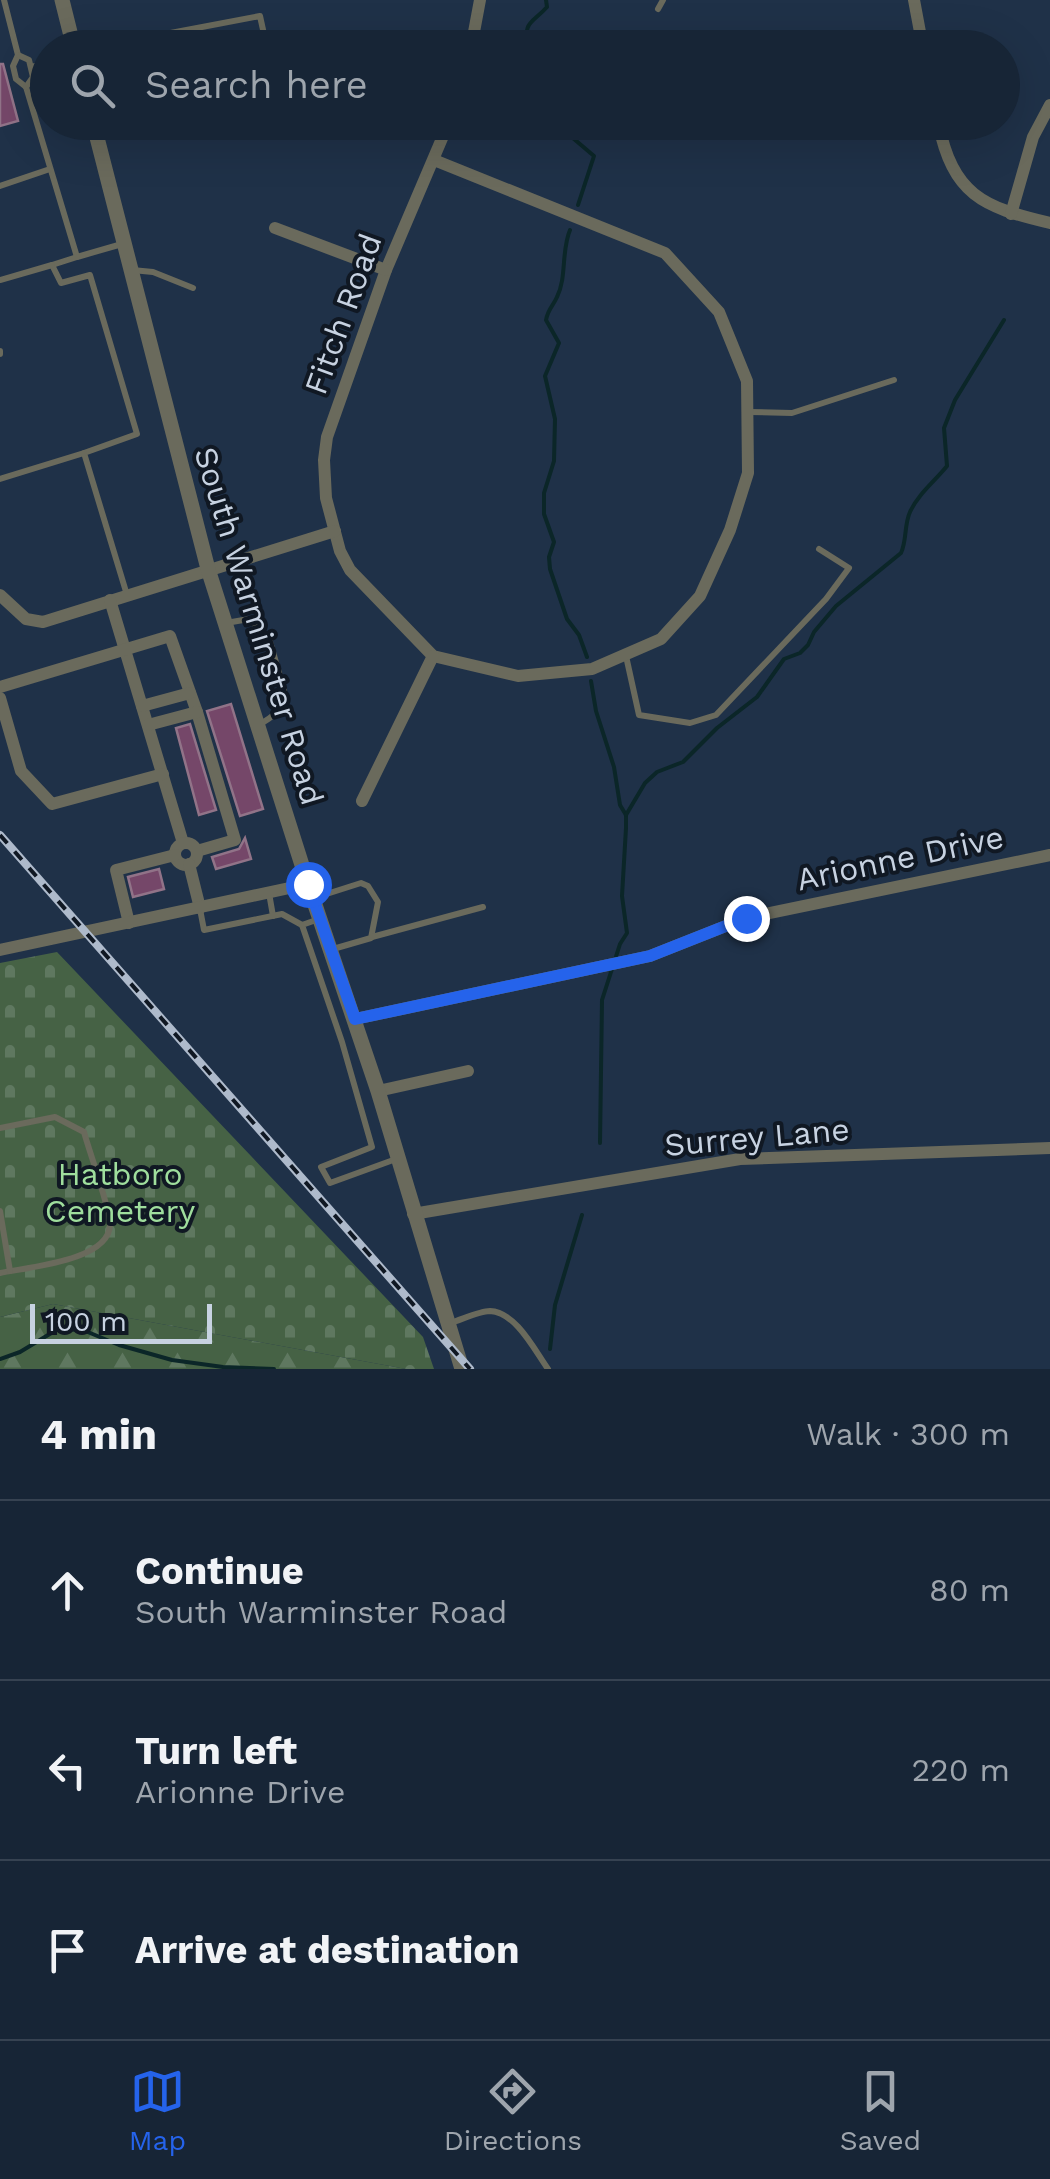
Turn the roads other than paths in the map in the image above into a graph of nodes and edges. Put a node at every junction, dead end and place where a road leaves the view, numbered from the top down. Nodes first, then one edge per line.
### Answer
1 (4, 0) edge
2 (62, 0) edge
3 (480, 0) edge
4 (663, 0) edge
5 (914, 0) edge
6 (658, 9) dead end
7 (70, 30) edge
8 (182, 30) edge
9 (263, 30) edge
10 (475, 30) edge
11 (920, 30) edge
12 (18, 54) junction
13 (30, 64) edge
14 (30, 81) edge
15 (26, 87) junction
16 (30, 101) edge
17 (1050, 105) edge
18 (41, 140) edge
19 (98, 140) edge
20 (441, 140) edge
21 (941, 140) edge
22 (434, 160) junction
23 (50, 170) junction
24 (0, 186) edge
25 (1011, 214) junction
26 (1050, 223) edge
27 (275, 228) dead end
28 (124, 243) junction
29 (77, 256) junction
30 (52, 265) junction
31 (131, 270) junction
32 (386, 270) junction
33 (0, 280) edge
34 (193, 288) dead end
35 (894, 380) dead end
36 (748, 412) junction
37 (84, 453) junction
38 (0, 479) edge
39 (335, 530) junction
40 (819, 549) dead end
41 (208, 569) junction
42 (0, 595) edge
43 (127, 595) junction
44 (110, 600) junction
45 (225, 623) junction
46 (125, 647) junction
47 (626, 655) junction
48 (433, 656) junction
49 (0, 688) edge
50 (190, 693) junction
51 (0, 698) edge
52 (142, 706) junction
53 (197, 712) junction
54 (148, 725) junction
55 (258, 725) junction
56 (163, 774) junction
57 (362, 801) dead end
58 (179, 849) junction
59 (197, 851) junction
60 (1050, 855) edge
61 (189, 864) junction
62 (310, 892) junction
63 (269, 893) junction
64 (483, 907) dead end
65 (200, 908) junction
66 (273, 916) junction
67 (320, 919) junction
68 (129, 924) junction
69 (302, 925) junction
70 (371, 938) junction
71 (0, 950) edge
72 (331, 950) junction
73 (353, 1012) junction
74 (332, 1013) junction
75 (361, 1036) junction
76 (342, 1042) junction
77 (468, 1071) dead end
78 (378, 1090) junction
79 (384, 1111) junction
80 (364, 1119) junction
81 (0, 1128) edge
82 (392, 1140) junction
83 (372, 1147) junction
84 (1050, 1148) edge
85 (398, 1158) junction
86 (0, 1211) edge
87 (413, 1214) junction
88 (10, 1271) junction
89 (0, 1273) edge
90 (449, 1324) junction
91 (462, 1369) edge
92 (548, 1369) edge

1 - 12 lane
2 - 7 street
3 - 10 street
4 - 6 lane
5 - 11 street
8 - 9 lane
12 - 13 lane
12 - 15 lane
14 - 15 lane
15 - 16 lane
17 - 25 street
18 - 23 lane
19 - 28 street, South Warminster Road
20 - 22 street, Fitch Road
21 - 25 street
22 - 32 street, Fitch Road
22 - 36 street
23 - 24 lane
23 - 29 lane
25 - 26 street
27 - 32 street
28 - 29 lane
28 - 31 street, South Warminster Road
29 - 30 lane
30 - 33 lane
30 - 37 lane
31 - 34 lane
31 - 41 street, South Warminster Road
32 - 39 street, Fitch Road
35 - 36 lane
36 - 47 street
37 - 38 lane
37 - 43 lane
39 - 41 street
39 - 48 street, Fitch Road
40 - 47 lane
41 - 43 street
41 - 45 street, South Warminster Road
42 - 44 street
43 - 44 street
44 - 46 street
45 - 55 street, South Warminster Road
45 - 55 lane
46 - 49 street
46 - 50 street
46 - 52 street
47 - 48 street
48 - 57 street
50 - 52 street
50 - 53 street
51 - 56 street
52 - 54 street
53 - 54 street
53 - 59 street
54 - 56 street
55 - 62 street, South Warminster Road
56 - 58 street
58 - 59 street
58 - 61 street
58 - 68 street
59 - 61 street
60 - 73 street, Arionne Drive
61 - 65 street
62 - 63 street
62 - 67 street, South Warminster Road
62 - 70 lane
63 - 65 street
63 - 66 lane
64 - 70 lane
65 - 66 lane
65 - 68 street
66 - 69 lane
67 - 69 lane
67 - 72 street, South Warminster Road
68 - 71 street
69 - 74 lane
70 - 72 lane
72 - 73 street, South Warminster Road
73 - 74 lane
73 - 75 street, South Warminster Road
74 - 76 lane
75 - 76 lane
75 - 78 street, South Warminster Road
76 - 80 lane
77 - 78 street
78 - 79 street, South Warminster Road
79 - 80 lane
79 - 82 street, South Warminster Road
80 - 83 lane
81 - 88 lane
82 - 83 lane
82 - 85 street, South Warminster Road
83 - 85 lane
84 - 87 street, Surrey Lane
85 - 87 street, South Warminster Road
86 - 88 lane
87 - 90 street, South Warminster Road
88 - 89 lane
90 - 91 street, South Warminster Road
90 - 92 lane

